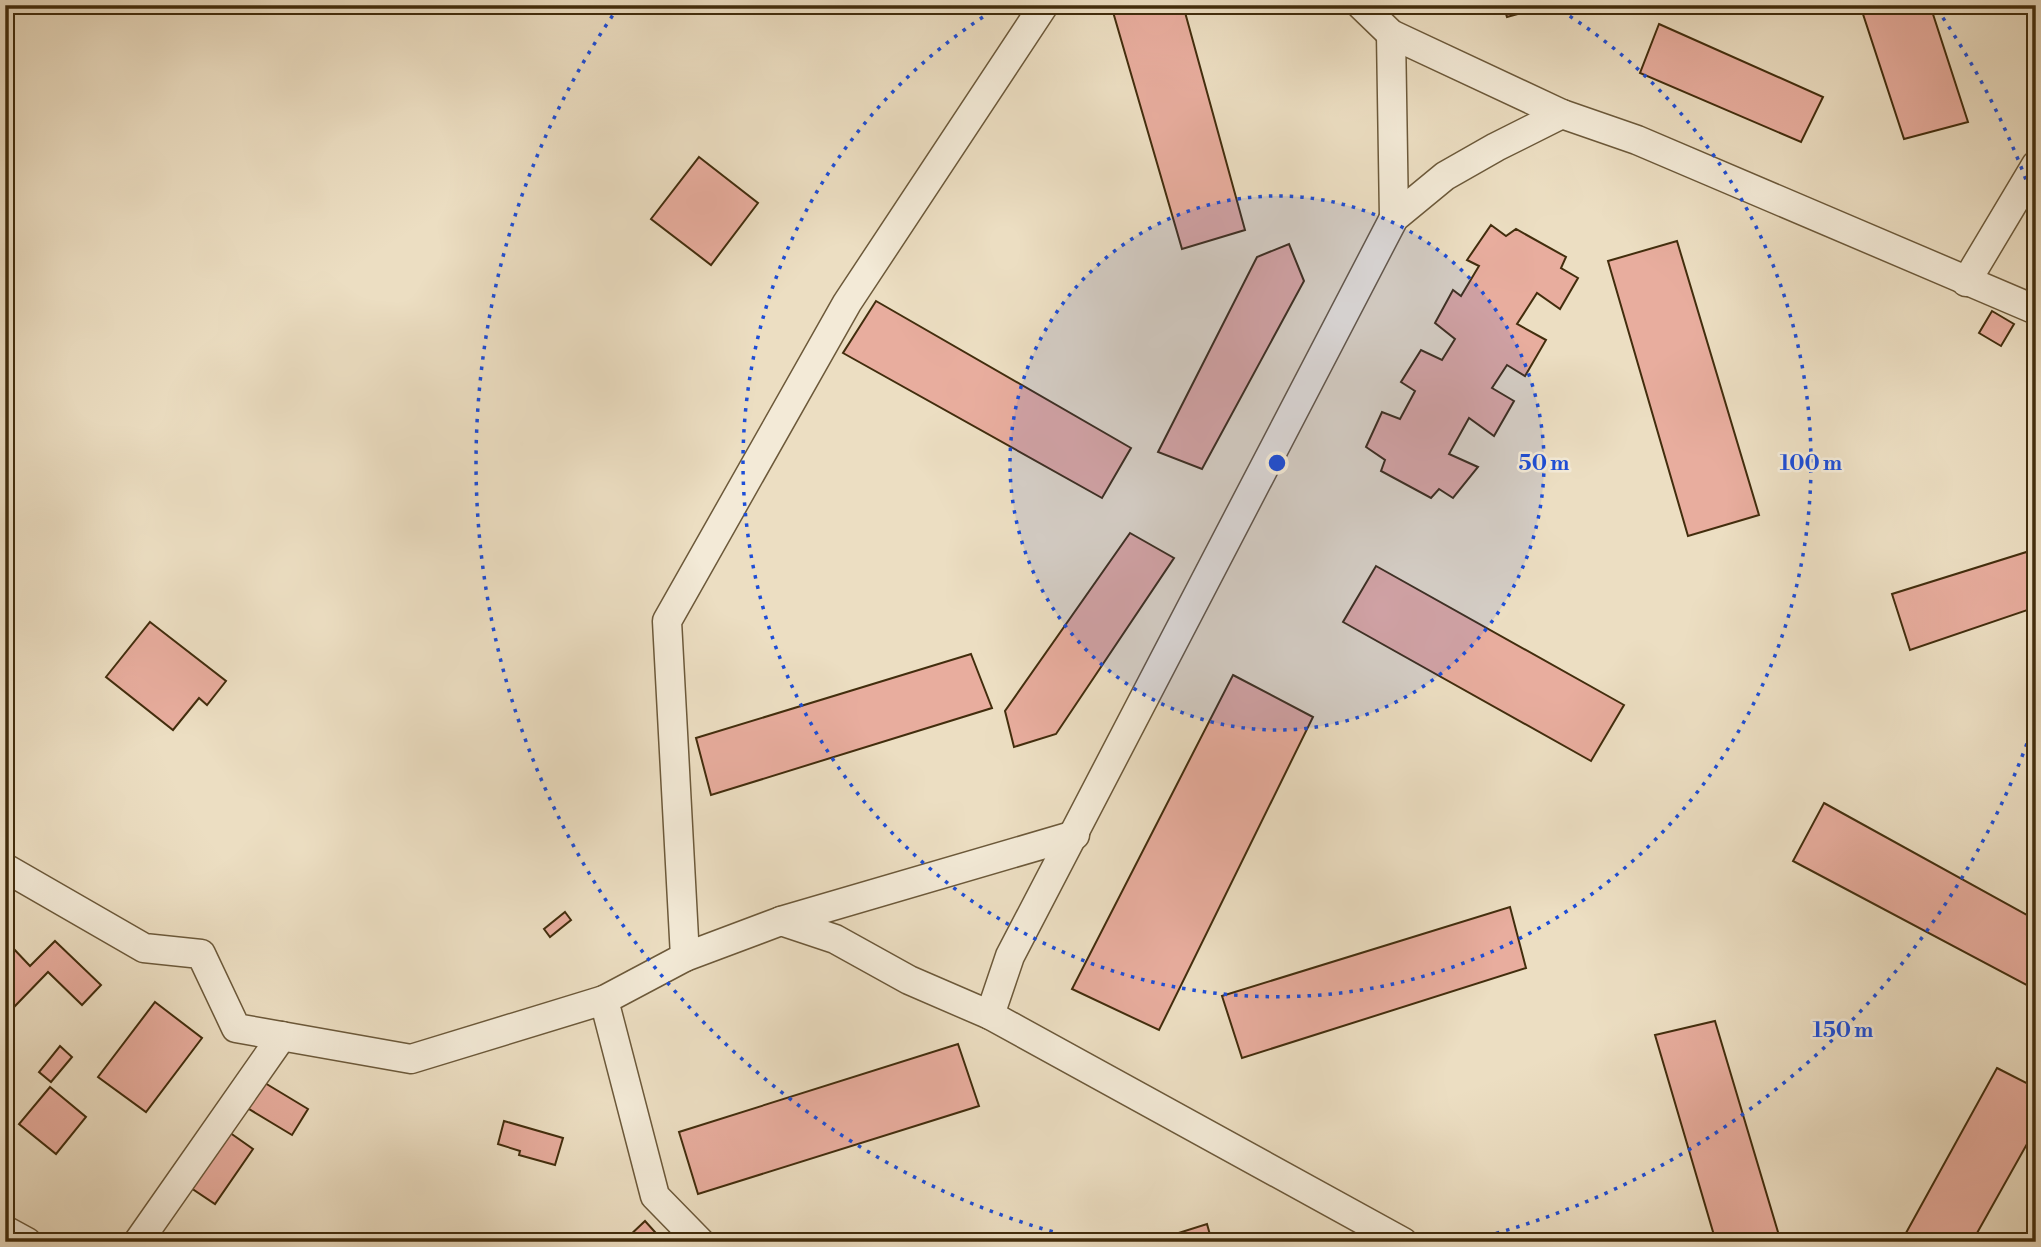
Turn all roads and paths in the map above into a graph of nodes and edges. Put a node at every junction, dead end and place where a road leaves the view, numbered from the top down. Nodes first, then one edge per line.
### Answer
1 (1044, 5) edge
2 (1361, 5) edge
3 (1391, 34) junction
4 (1562, 114) junction
5 (2036, 164) edge
6 (1394, 218) junction
7 (1966, 282) junction
8 (2036, 310) edge
9 (1075, 835) junction
10 (5, 868) edge
11 (781, 921) junction
12 (685, 957) junction
13 (604, 1000) junction
14 (990, 1015) junction
15 (282, 1036) junction
16 (5, 1230) edge
17 (27, 1242) edge
18 (138, 1242) edge
19 (700, 1242) edge
20 (1403, 1242) edge

1 - 12 street
2 - 3 street
3 - 4 street
3 - 6 street
4 - 6 street
4 - 7 street
5 - 7 street
6 - 9 street
7 - 8 street
9 - 11 street
9 - 14 street
10 - 15 street
11 - 12 street
11 - 14 street
12 - 13 street
13 - 15 street
13 - 19 street
14 - 20 street
15 - 18 street
16 - 17 street

